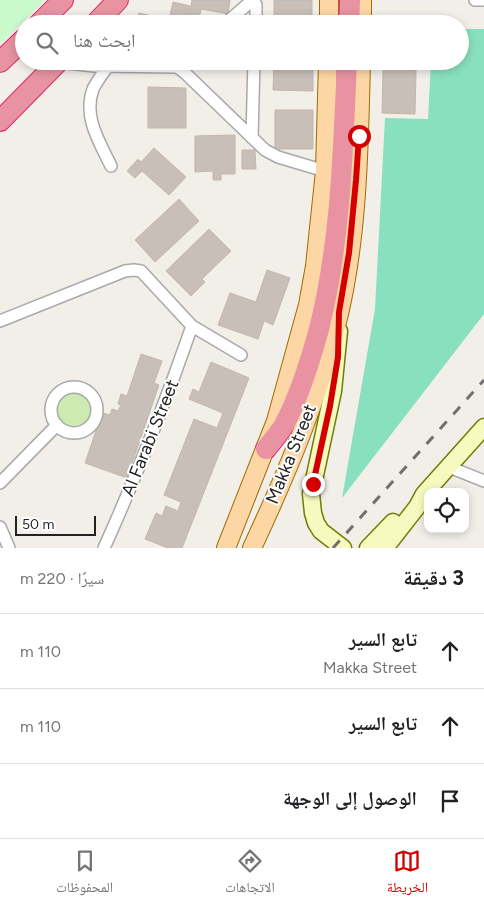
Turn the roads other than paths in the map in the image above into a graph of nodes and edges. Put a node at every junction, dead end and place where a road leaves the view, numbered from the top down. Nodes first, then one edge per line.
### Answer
1 (63, 0) edge
2 (118, 0) edge
3 (329, 0) edge
4 (350, 0) edge
5 (362, 0) edge
6 (475, 0) edge
7 (484, 0) edge
8 (48, 15) edge
9 (103, 15) edge
10 (235, 15) edge
11 (256, 15) edge
12 (329, 15) edge
13 (349, 15) edge
14 (362, 15) edge
15 (15, 48) edge
16 (0, 62) edge
17 (50, 70) edge
18 (106, 70) edge
19 (183, 70) edge
20 (254, 70) edge
21 (328, 70) edge
22 (347, 70) edge
23 (361, 70) edge
24 (0, 121) edge
25 (252, 138) junction
26 (111, 166) dead end
27 (325, 171) junction
28 (339, 312) junction
29 (0, 321) edge
30 (192, 326) junction
31 (241, 355) dead end
32 (57, 426) junction
33 (484, 427) edge
34 (266, 449) junction
35 (449, 467) junction
36 (484, 481) edge
37 (0, 484) edge
38 (430, 488) edge
39 (424, 494) joint
40 (0, 527) edge
41 (9, 548) edge
42 (104, 548) edge
43 (226, 548) edge
44 (252, 548) edge
45 (344, 548) edge
46 (368, 548) edge
47 (385, 548) edge

1 - 8 highway
2 - 9 highway
3 - 12 main road
4 - 13 highway
5 - 14 main road
6 - 7 street
10 - 11 street
15 - 16 highway
17 - 24 highway
18 - 26 street
19 - 25 street
20 - 25 street
21 - 27 main road, Makka Street
22 - 34 highway
23 - 28 main road, Makka Street
25 - 27 street
27 - 34 main road, Makka Street
28 - 44 main road, Makka Street
28 - 45 street
29 - 30 street
30 - 31 street
30 - 42 street, Al Farabi Street
32 - 32 street
32 - 37 street
33 - 35 street
34 - 43 main road, Makka Street
35 - 36 street
35 - 38 street
39 - 46 street
39 - 47 street
40 - 41 street

